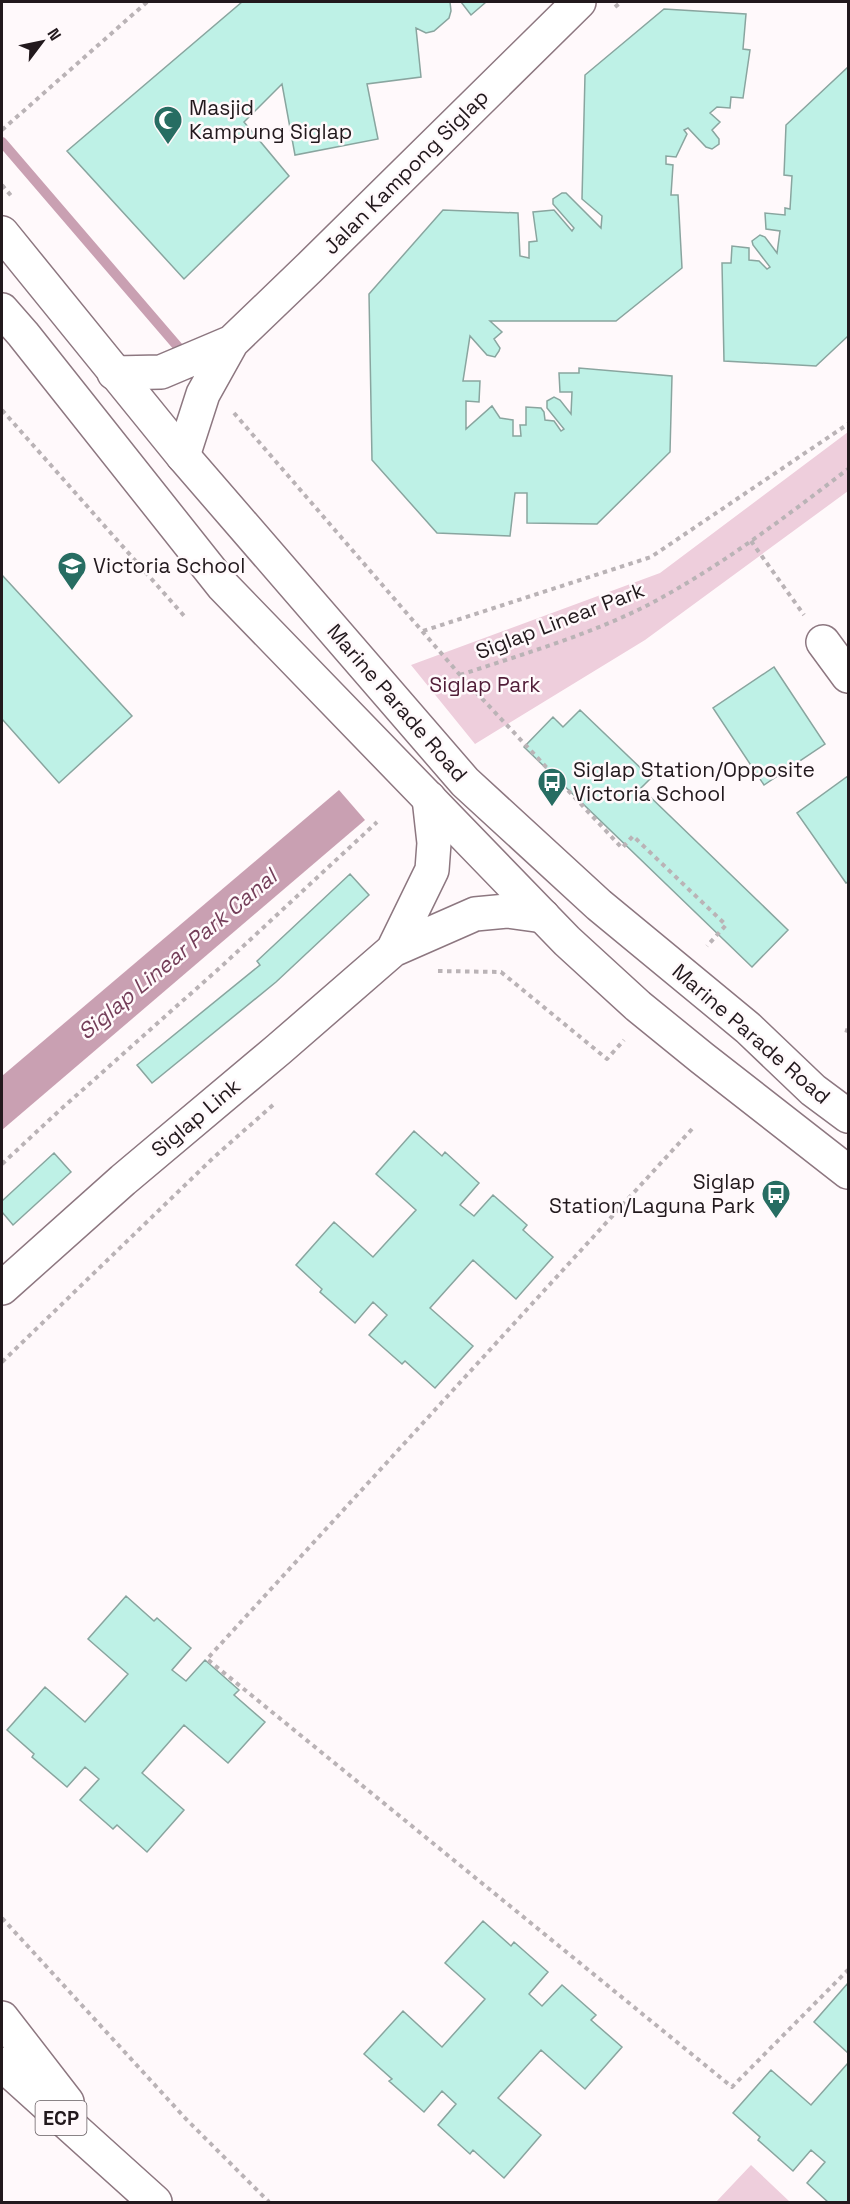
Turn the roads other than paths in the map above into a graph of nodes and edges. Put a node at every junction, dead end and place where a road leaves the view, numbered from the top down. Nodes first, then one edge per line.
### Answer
1 (579, 2) edge
2 (2, 233) edge
3 (2, 310) edge
4 (232, 342) junction
5 (114, 373) junction
6 (183, 456) junction
7 (823, 642) road end
8 (849, 676) edge
9 (429, 798) junction
10 (543, 916) junction
11 (393, 950) junction
12 (849, 1116) edge
13 (849, 1172) edge
14 (2, 1288) edge
15 (2, 2019) edge
16 (2, 2064) edge
17 (121, 2172) junction
18 (155, 2202) edge

1 - 4 main road, Jalan Kampong Siglap
2 - 5 main road, Marine Parade Road
3 - 9 main road, Marine Parade Road
4 - 5 main road, Jalan Kampong Siglap
4 - 6 main road, Jalan Kampong Siglap
5 - 6 main road, Marine Parade Road
6 - 12 main road, Marine Parade Road
7 - 8 main road
9 - 10 main road, Marine Parade Road
9 - 11 main road, Siglap Link
10 - 11 main road, Siglap Link
10 - 13 main road, Marine Parade Road
11 - 14 main road, Siglap Link
15 - 17 main road
16 - 17 main road, ECP
17 - 18 main road, ECP

